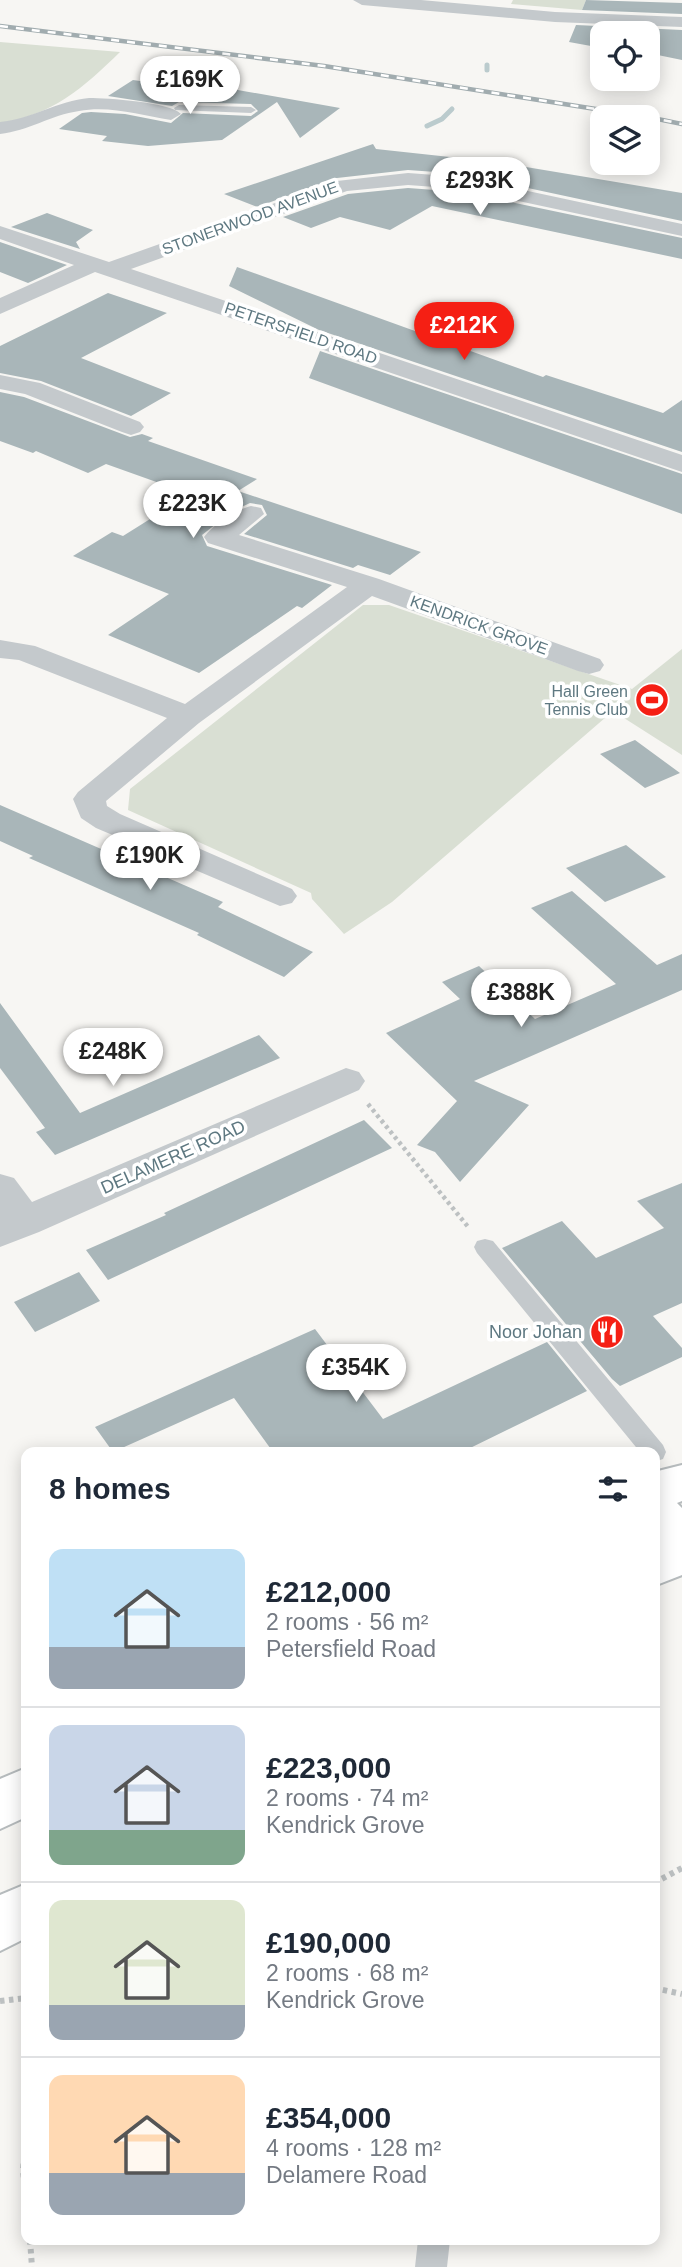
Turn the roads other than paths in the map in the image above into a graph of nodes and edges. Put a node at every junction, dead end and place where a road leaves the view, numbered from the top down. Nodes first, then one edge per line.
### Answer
1 (362, 0) edge
2 (682, 22) edge
3 (660, 36) edge
4 (682, 38) edge
5 (251, 110) dead end
6 (171, 115) joint
7 (0, 128) edge
8 (682, 230) edge
9 (0, 232) edge
10 (102, 266) junction
11 (0, 307) edge
12 (0, 383) edge
13 (88, 434) dead end
14 (682, 464) edge
15 (251, 514) dead end
16 (369, 585) junction
17 (0, 649) edge
18 (589, 665) dead end
19 (188, 716) junction
20 (280, 896) dead end
21 (346, 1081) road end
22 (0, 1188) edge
23 (12, 1227) edge
24 (485, 1247) road end
25 (638, 1447) edge
26 (663, 1479) edge
27 (682, 1539) edge
28 (682, 1552) edge
29 (660, 1564) edge
30 (21, 1794) edge
31 (0, 1805) edge
32 (21, 1912) edge
33 (0, 1924) edge
34 (433, 2245) edge
35 (431, 2267) edge

1 - 2 street
3 - 4 street
5 - 6 lane
6 - 7 street
8 - 10 street, STONERWOOD AVENUE
9 - 10 street, PETERSFIELD ROAD
10 - 11 street, STONERWOOD AVENUE
10 - 14 street, PETERSFIELD ROAD
12 - 13 street
15 - 16 street, KENDRICK GROVE
16 - 18 street, KENDRICK GROVE
16 - 19 street
17 - 19 street
19 - 20 street
21 - 23 street, DELAMERE ROAD
22 - 23 street
24 - 25 lane
26 - 27 highway
28 - 29 highway
30 - 31 highway
32 - 33 highway
34 - 35 lane

